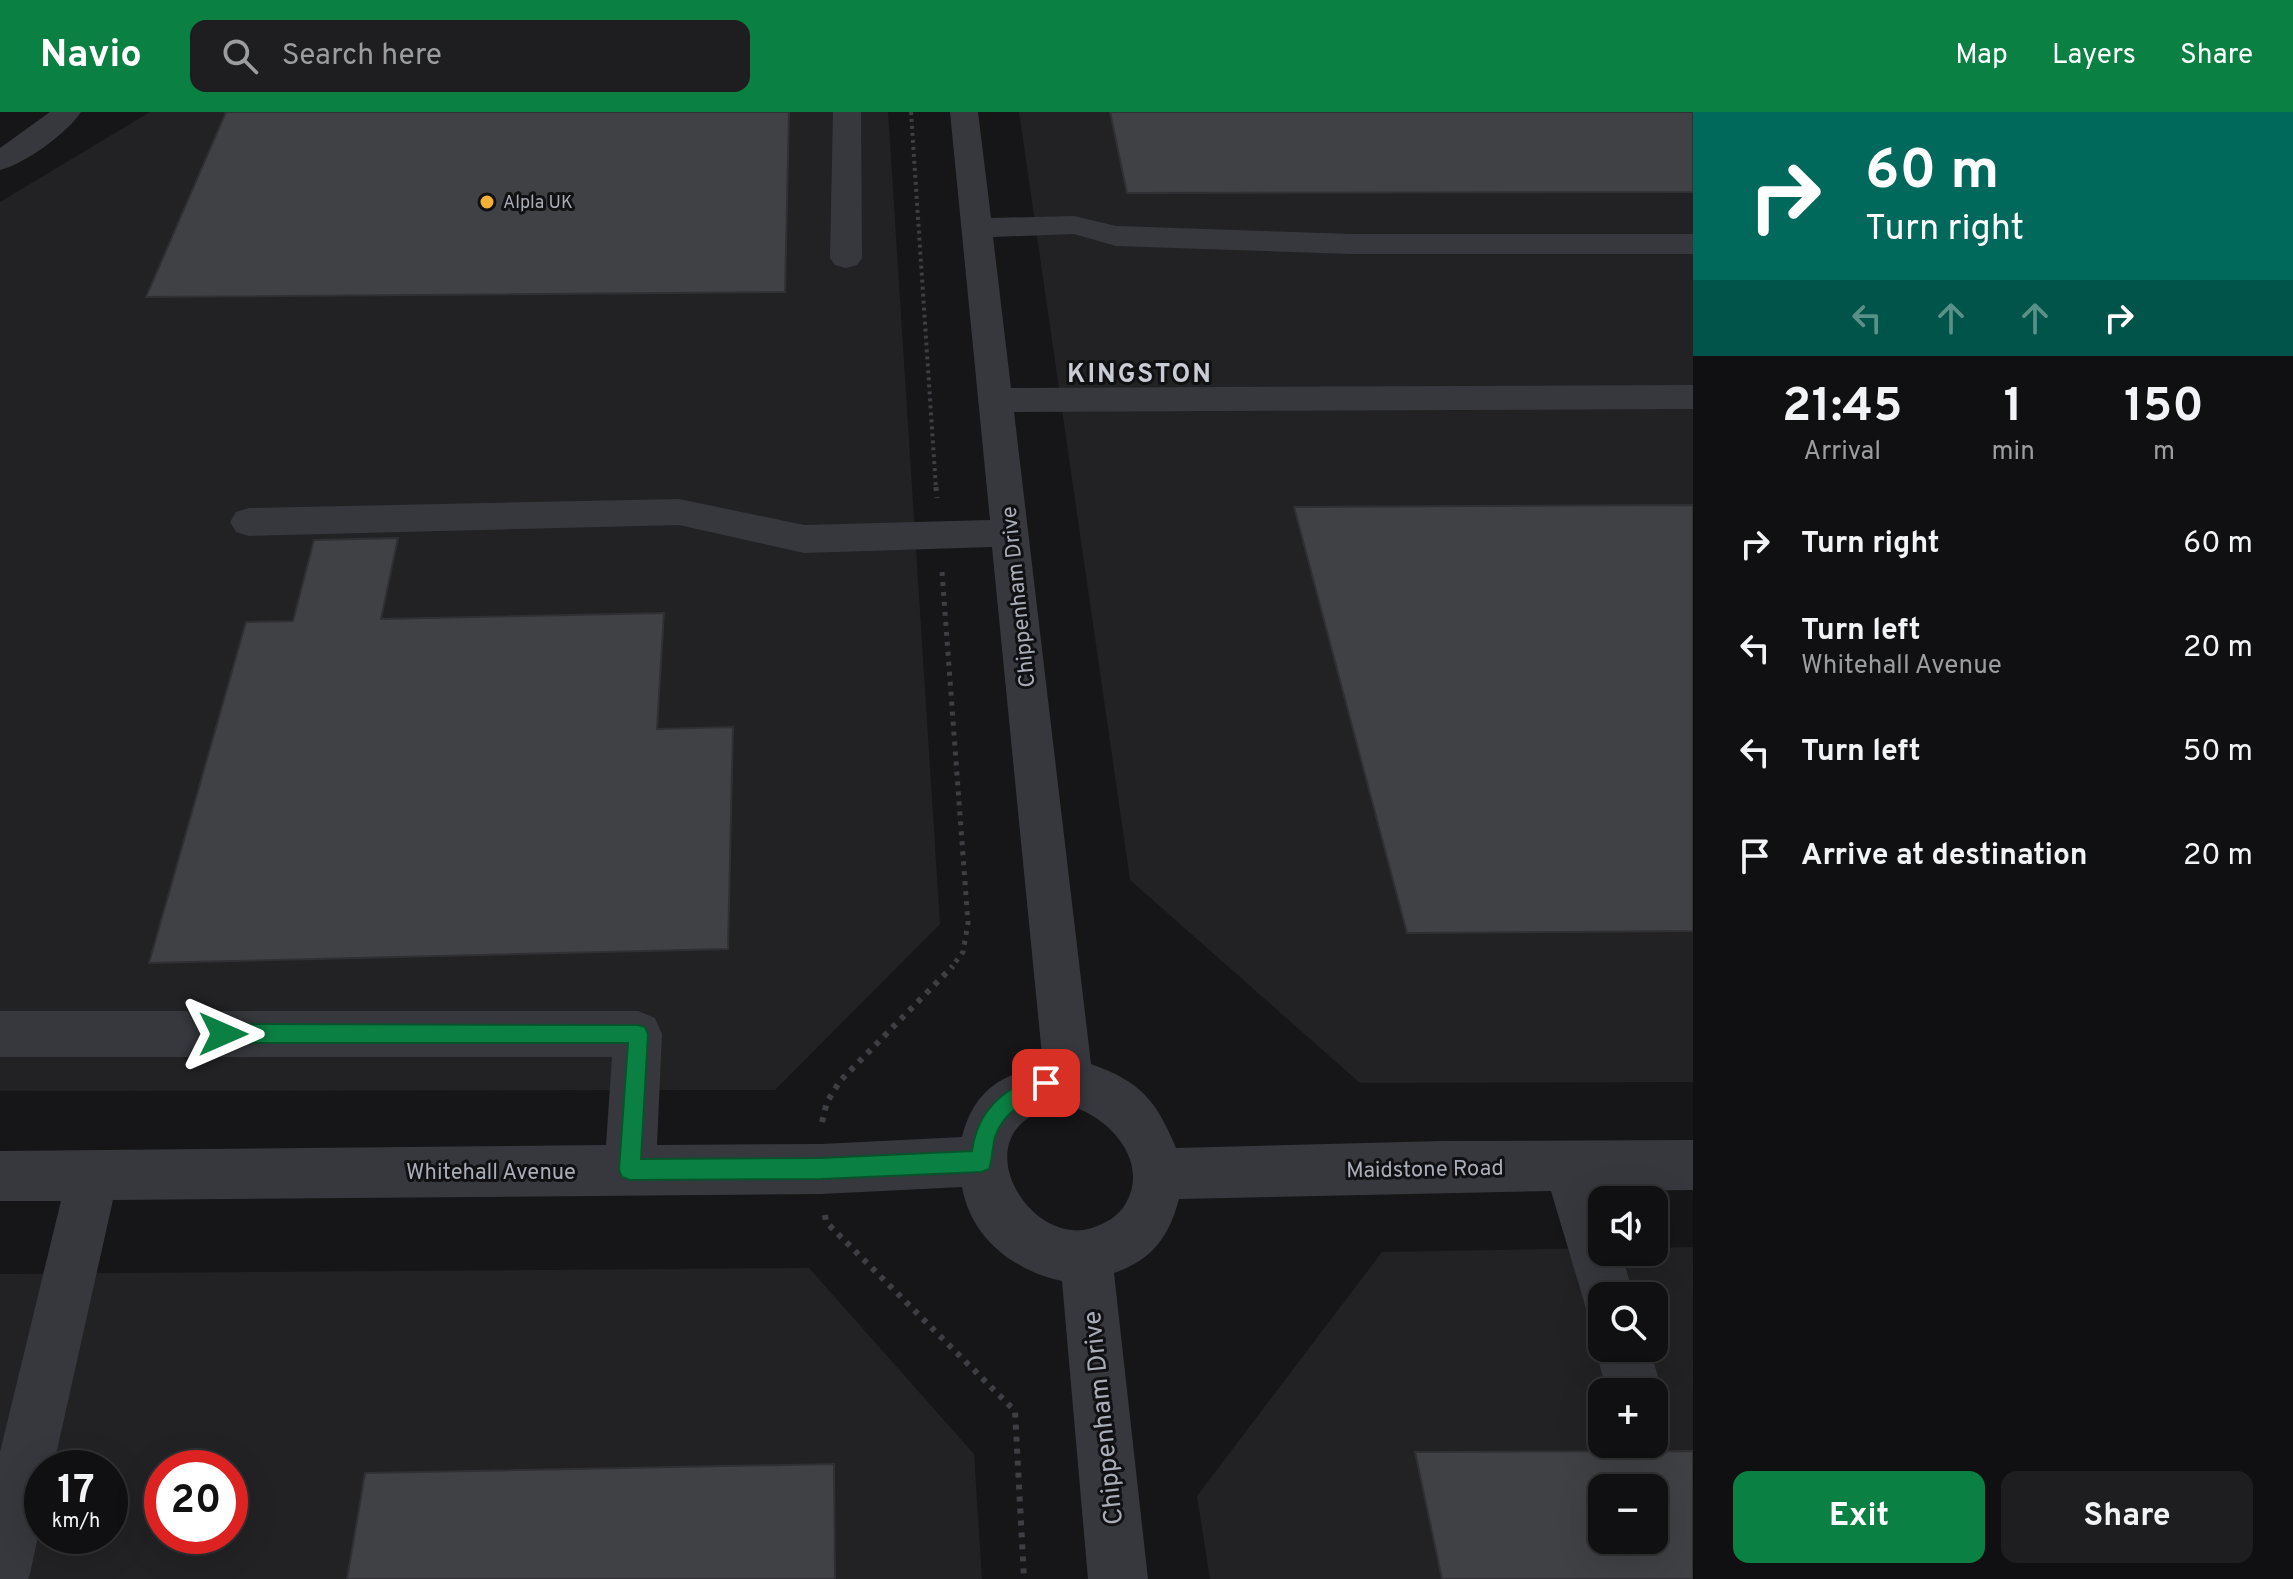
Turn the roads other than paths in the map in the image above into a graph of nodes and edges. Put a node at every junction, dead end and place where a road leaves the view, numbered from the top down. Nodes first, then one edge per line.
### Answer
1 (67, 112) edge
2 (847, 112) edge
3 (964, 112) edge
4 (0, 161) edge
5 (976, 228) junction
6 (1693, 244) edge
7 (846, 258) dead end
8 (1693, 397) edge
9 (995, 400) junction
10 (249, 522) dead end
11 (1011, 533) junction
12 (0, 1034) edge
13 (1069, 1082) junction
14 (981, 1161) junction
15 (1693, 1165) edge
16 (1570, 1166) junction
17 (630, 1170) junction
18 (1157, 1174) junction
19 (93, 1175) junction
20 (0, 1176) edge
21 (1086, 1257) junction
22 (1603, 1282) edge
23 (0, 1574) edge
24 (1118, 1579) edge

1 - 4 street
2 - 7 street
3 - 5 street, Chippenham Drive
5 - 6 street
5 - 9 street, Chippenham Drive
8 - 9 street
9 - 11 street, Chippenham Drive
10 - 11 street
11 - 13 street, Chippenham Drive
12 - 17 street
13 - 14 street
13 - 18 street
14 - 17 street, Whitehall Avenue
14 - 21 street
15 - 16 street, Maidstone Road
16 - 18 street, Maidstone Road
16 - 22 street
17 - 19 street, Whitehall Avenue
18 - 21 street
19 - 20 street, Whitehall Avenue
19 - 23 street
21 - 24 street, Chippenham Drive

